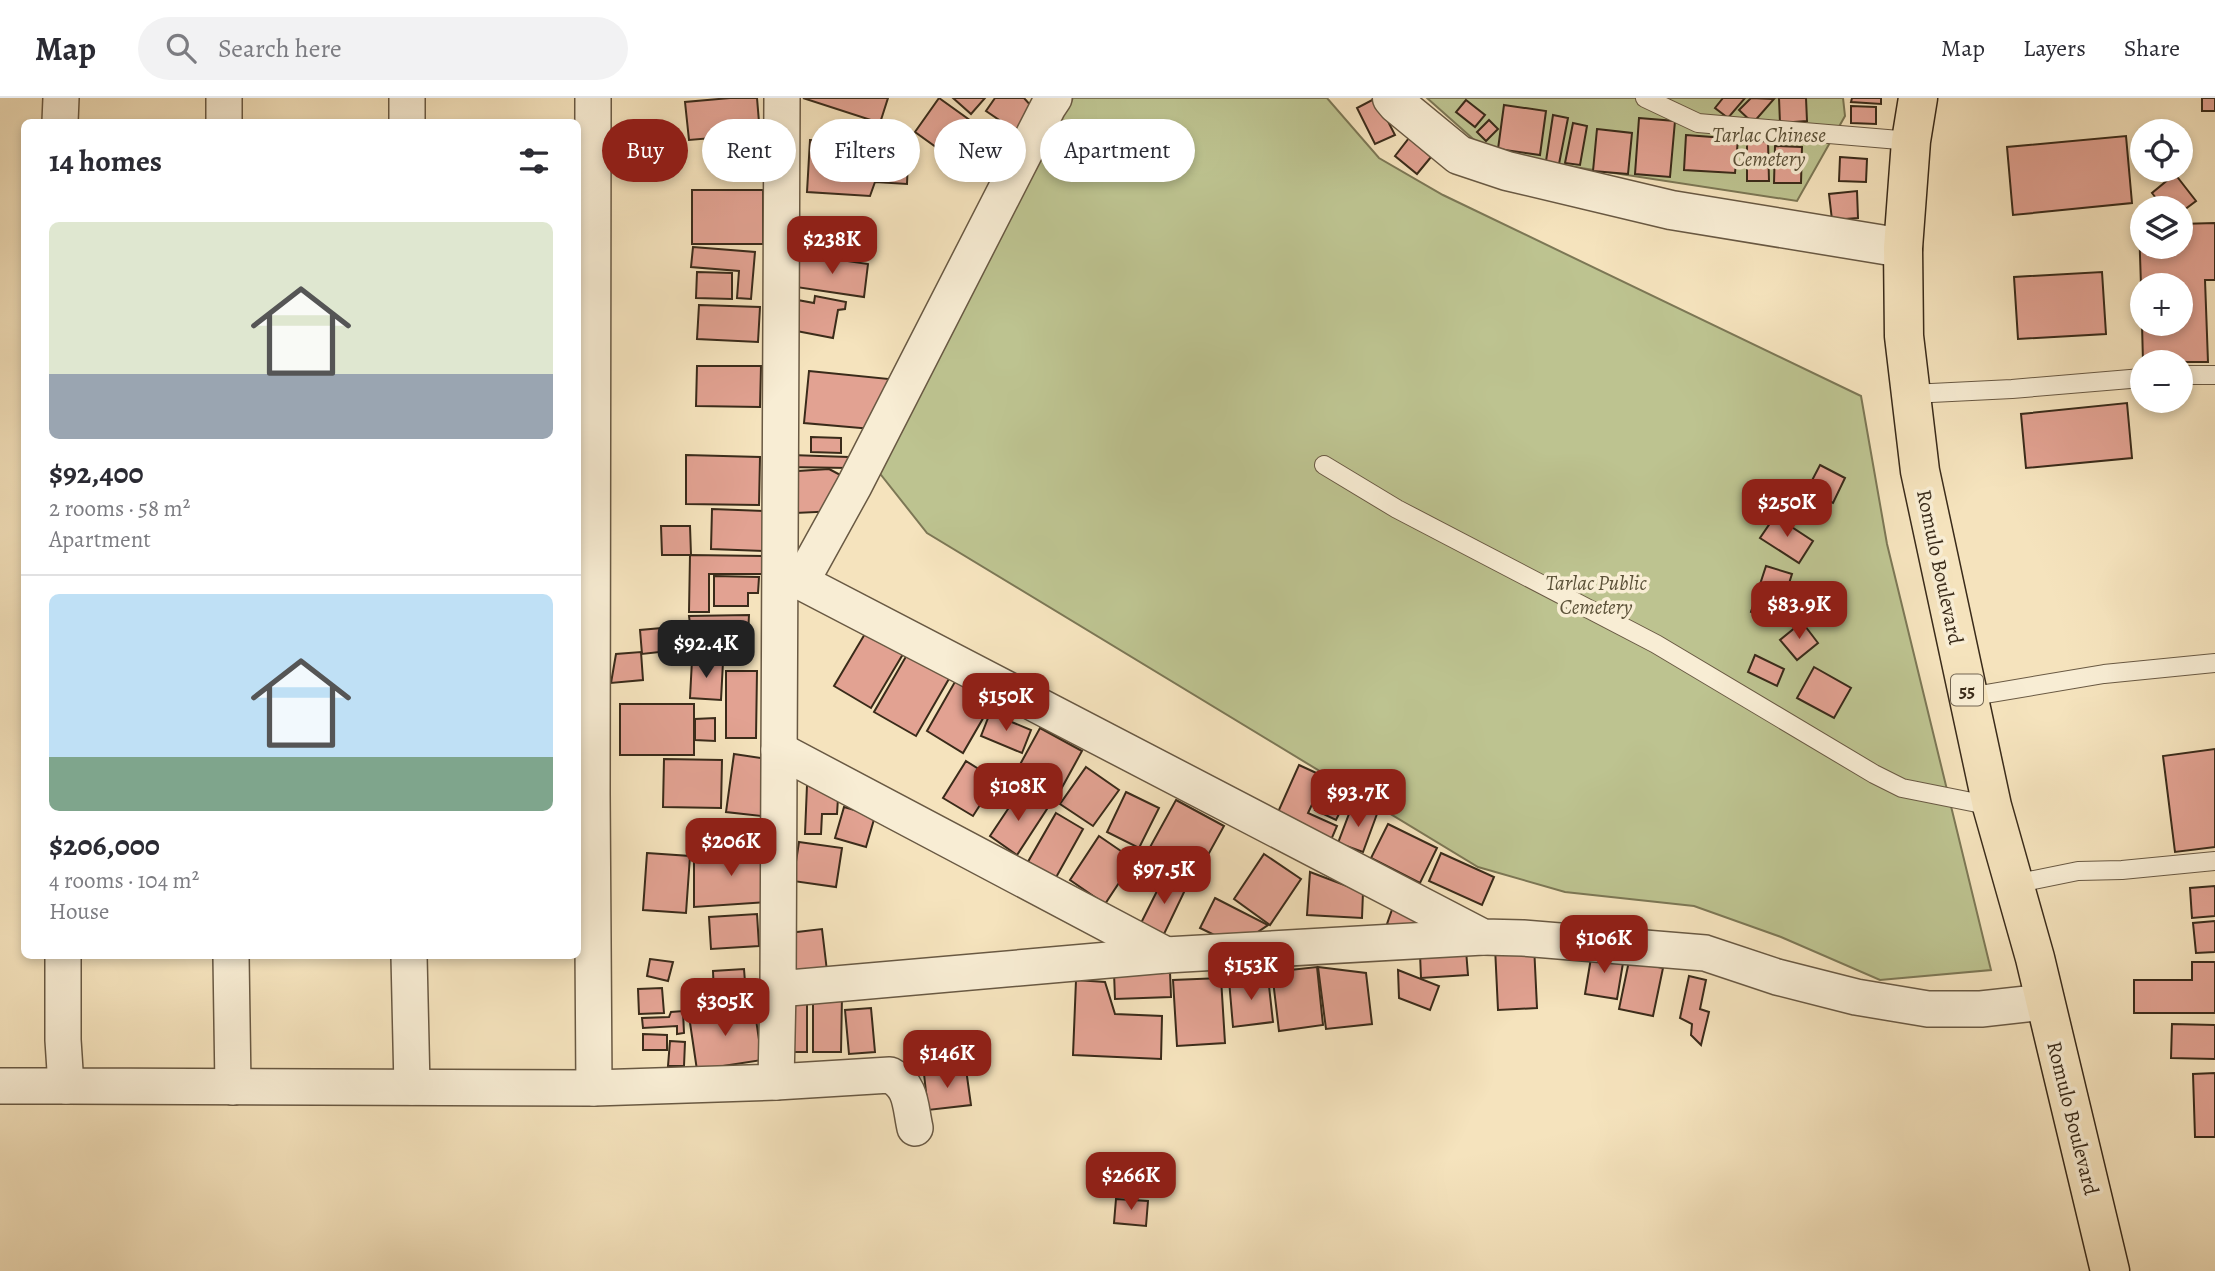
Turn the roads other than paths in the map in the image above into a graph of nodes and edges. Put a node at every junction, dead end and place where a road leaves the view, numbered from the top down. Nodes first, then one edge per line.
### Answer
1 (61, 98) edge
2 (224, 98) edge
3 (407, 98) edge
4 (593, 98) edge
5 (782, 98) edge
6 (1054, 98) edge
7 (1392, 98) edge
8 (1645, 98) edge
9 (1918, 98) edge
10 (60, 119) edge
11 (224, 119) edge
12 (407, 119) edge
13 (1911, 141) junction
14 (1026, 150) edge
15 (1009, 182) edge
16 (1903, 248) junction
17 (2193, 375) edge
18 (2215, 375) edge
19 (2130, 379) edge
20 (1911, 394) junction
21 (1324, 466) dead end
22 (791, 580) junction
23 (2215, 663) edge
24 (1968, 697) junction
25 (779, 750) junction
26 (1992, 807) junction
27 (2215, 861) edge
28 (2014, 884) junction
29 (1482, 937) junction
30 (1166, 955) junction
31 (63, 959) edge
32 (231, 959) edge
33 (409, 959) edge
34 (778, 989) junction
35 (2045, 1002) junction
36 (776, 1082) junction
37 (0, 1086) edge
38 (66, 1086) junction
39 (233, 1087) junction
40 (412, 1087) junction
41 (594, 1088) junction
42 (915, 1128) dead end
43 (2110, 1271) edge

1 - 10 street
2 - 11 street
3 - 12 street
4 - 41 street
5 - 22 street
6 - 14 street
7 - 16 street
8 - 13 lane
9 - 13 highway, Romulo Boulevard / 55
13 - 16 highway, Romulo Boulevard / 55
15 - 22 street
16 - 20 highway, Romulo Boulevard / 55
17 - 18 lane
19 - 20 lane
20 - 24 highway, Romulo Boulevard / 55
21 - 26 lane
22 - 25 street
22 - 29 street
23 - 24 lane
24 - 26 highway, Romulo Boulevard / 55
25 - 30 street
25 - 34 street
26 - 28 highway, Romulo Boulevard / 55
27 - 28 lane
28 - 35 highway, Romulo Boulevard / 55
29 - 30 street
29 - 35 street
30 - 34 street
31 - 38 street
32 - 39 street
33 - 40 street
34 - 36 street
35 - 43 highway, Romulo Boulevard / 55
36 - 41 street
36 - 42 street
37 - 38 street
38 - 39 street
39 - 40 street
40 - 41 street

